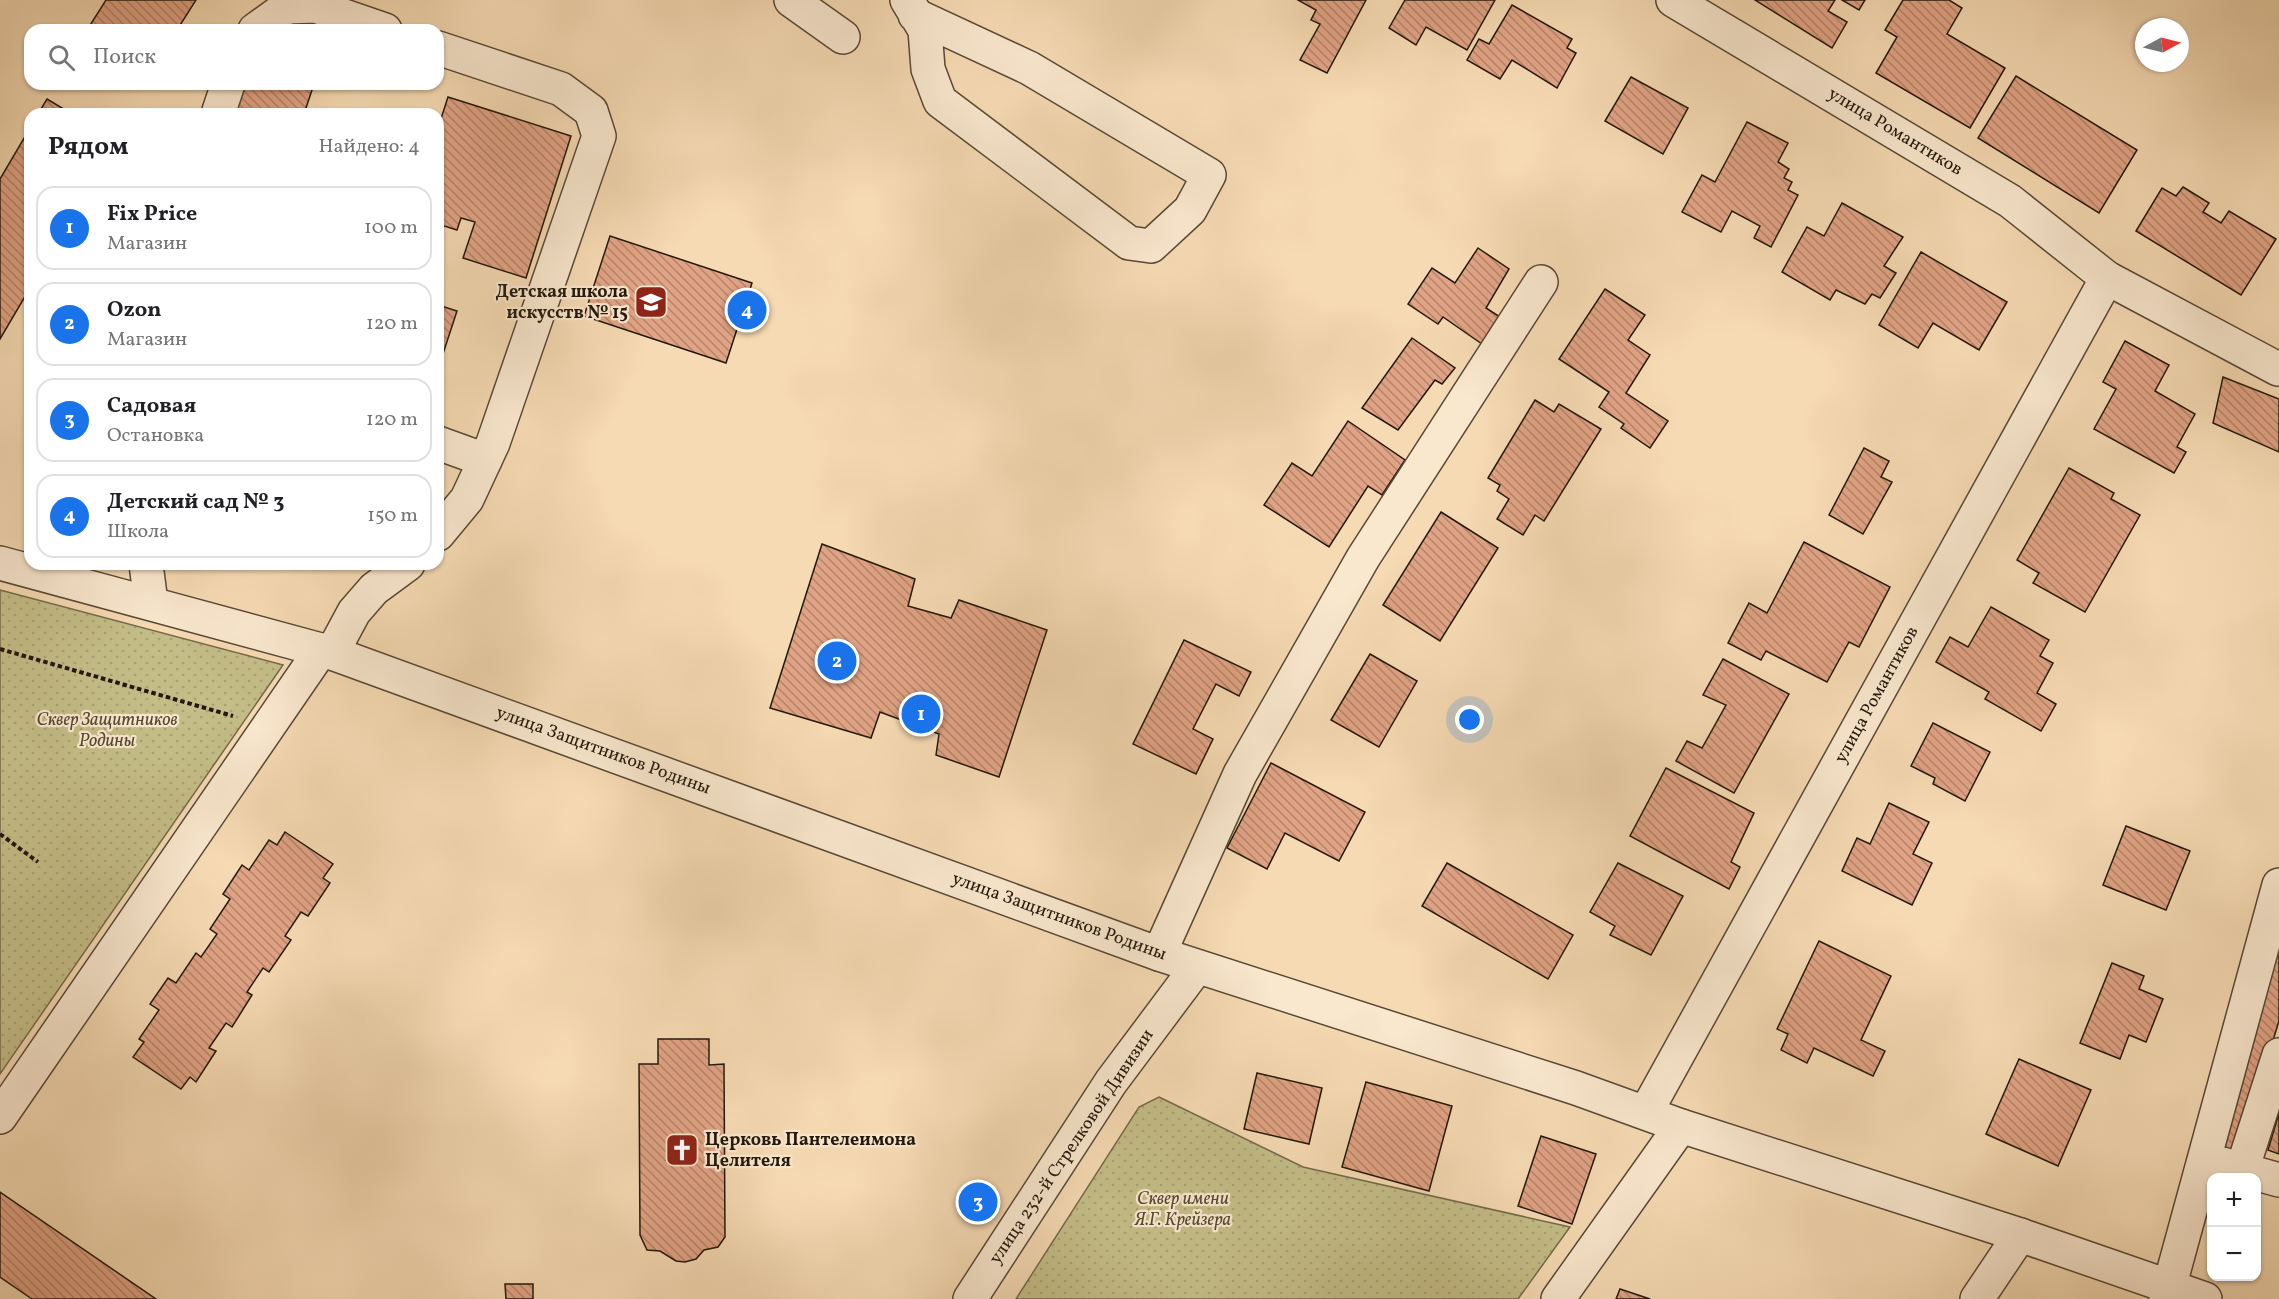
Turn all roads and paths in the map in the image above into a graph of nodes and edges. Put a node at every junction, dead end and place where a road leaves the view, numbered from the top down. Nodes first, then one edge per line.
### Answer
1 (791, 0) edge
2 (1672, 0) edge
3 (911, 7) edge
4 (263, 24) edge
5 (368, 24) edge
6 (843, 37) dead end
7 (444, 50) edge
8 (226, 90) edge
9 (220, 108) edge
10 (2107, 278) junction
11 (1541, 282) dead end
12 (2278, 369) edge
13 (444, 445) edge
14 (485, 460) junction
15 (444, 527) edge
16 (0, 563) edge
17 (24, 569) edge
18 (26, 570) edge
19 (147, 570) edge
20 (400, 570) edge
21 (151, 603) junction
22 (0, 649) edge
23 (327, 652) junction
24 (269, 726) junction
25 (0, 834) edge
26 (38, 862) dead end
27 (2279, 885) edge
28 (1159, 954) junction
29 (1197, 967) junction
30 (2279, 1055) edge
31 (1646, 1112) junction
32 (0, 1117) edge
33 (1681, 1126) junction
34 (2203, 1159) junction
35 (2242, 1170) junction
36 (2279, 1180) edge
37 (2020, 1235) junction
38 (2167, 1293) edge
39 (970, 1299) edge
40 (1558, 1299) edge
41 (1977, 1299) edge
42 (2205, 1299) edge

1 - 6 street
2 - 10 street, улица Романтиков
3 - 3 street
4 - 5 street
7 - 14 street
8 - 9 street
10 - 12 street, улица Романтиков
10 - 31 street, улица Романтиков
11 - 28 street
13 - 14 street
14 - 15 street
16 - 17 street, улица Защитников Родины
18 - 21 street, улица Защитников Родины
19 - 21 street
20 - 23 street
21 - 23 street, улица Защитников Родины
22 - 24 path
23 - 24 street
23 - 28 street, улица Защитников Родины
24 - 32 street
25 - 26 path
27 - 34 street
28 - 29 street, улица Защитников Родины
29 - 31 street, улица Защитников Родины
29 - 39 street, улица 232-й Стрелковой Дивизии
30 - 35 street
31 - 33 street, улица Защитников Родины
33 - 37 street, улица Защитников Родины
33 - 40 street
34 - 35 street
34 - 38 street
35 - 36 street
37 - 38 street, улица Защитников Родины
37 - 41 street
38 - 42 street, улица Защитников Родины

